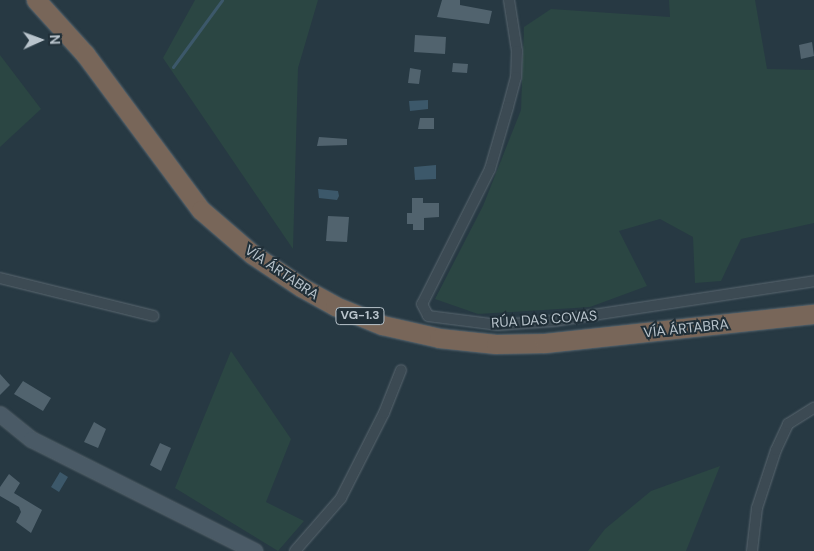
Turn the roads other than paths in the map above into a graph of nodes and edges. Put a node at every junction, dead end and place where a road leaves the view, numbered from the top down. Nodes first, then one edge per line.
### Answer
1 (36, 0) edge
2 (509, 0) edge
3 (0, 278) edge
4 (814, 280) edge
5 (814, 314) edge
6 (153, 316) dead end
7 (401, 370) dead end
8 (814, 408) edge
9 (0, 414) edge
10 (255, 551) edge
11 (295, 551) edge
12 (752, 551) edge

1 - 5 highway, VÍA ÁRTABRA / VG-1.3
2 - 4 street, RÚA DAS COVAS
3 - 6 street
7 - 11 street
8 - 12 street
9 - 10 street

